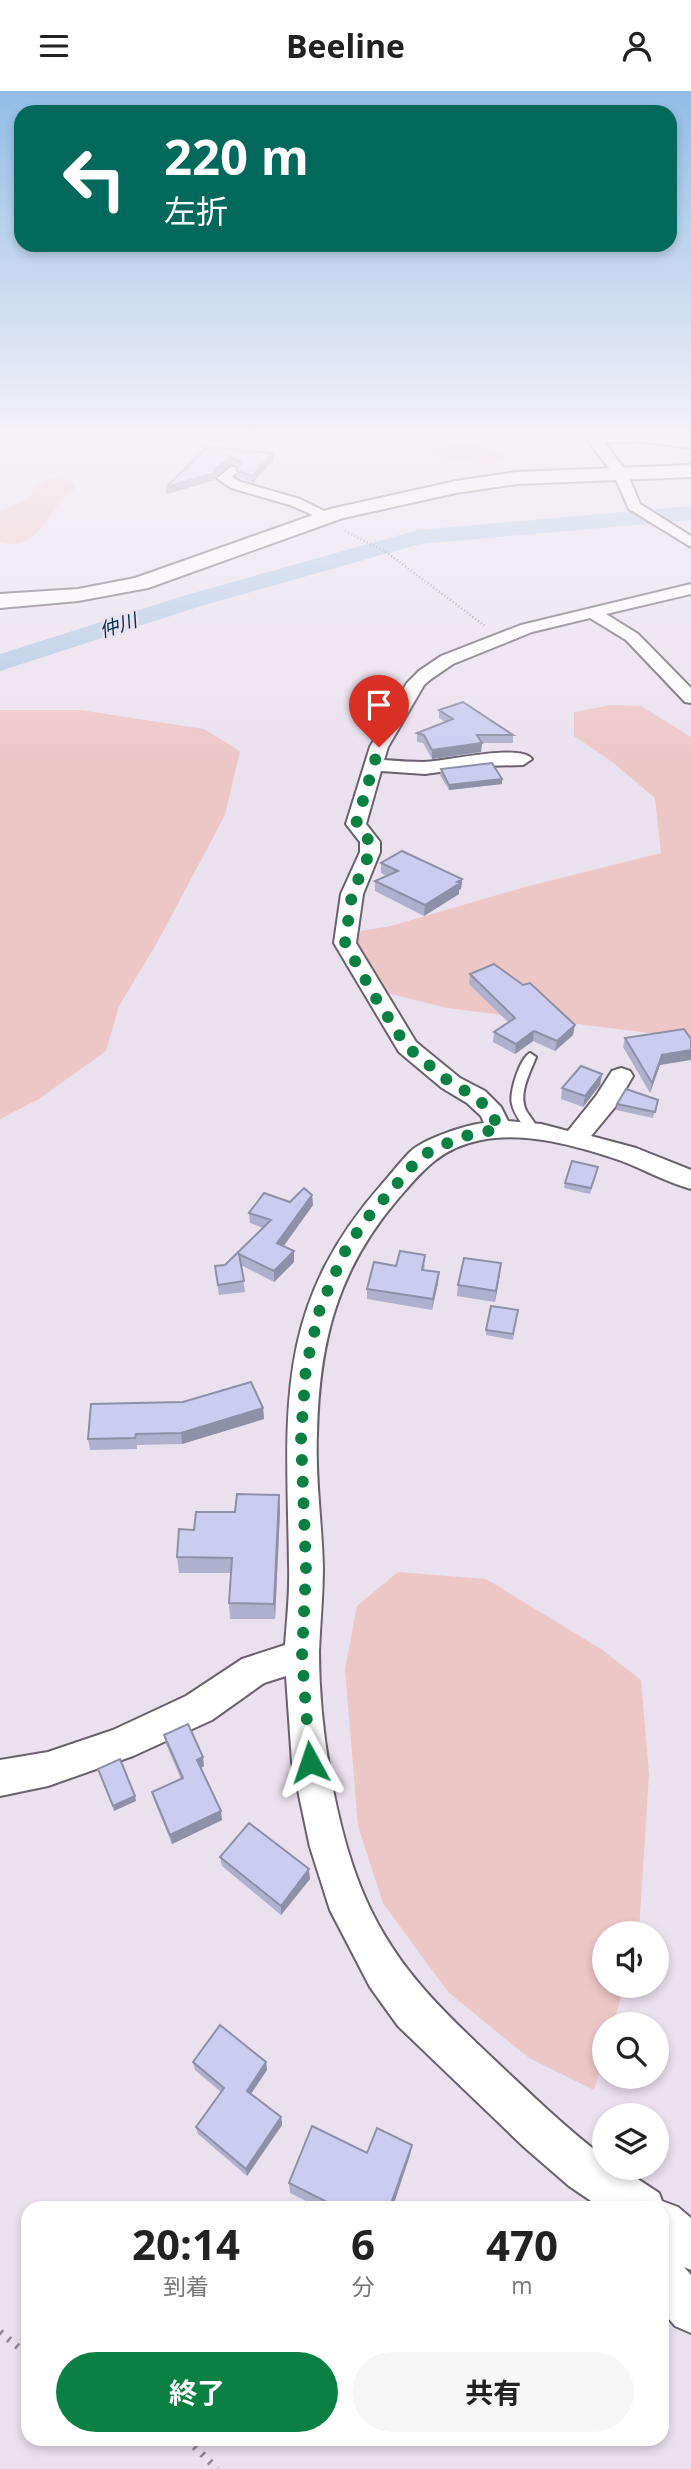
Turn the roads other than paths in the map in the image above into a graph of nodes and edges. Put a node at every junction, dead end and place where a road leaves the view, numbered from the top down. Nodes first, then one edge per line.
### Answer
1 (249, 544) edge
2 (691, 589) edge
3 (0, 601) edge
4 (593, 613) junction
5 (691, 698) edge
6 (523, 759) dead end
7 (372, 765) junction
8 (530, 1057) dead end
9 (621, 1076) dead end
10 (499, 1130) junction
11 (533, 1131) junction
12 (574, 1140) junction
13 (691, 1180) edge
14 (302, 1656) junction
15 (0, 1778) edge
16 (630, 2201) edge
17 (669, 2230) edge
18 (691, 2246) edge
19 (669, 2284) edge
20 (691, 2310) edge

1 - 3 street
2 - 4 street
4 - 5 street
4 - 7 street
6 - 7 street
7 - 10 street
8 - 11 lane
9 - 12 street
10 - 11 street
10 - 14 street
11 - 12 street
12 - 13 street
14 - 15 street
14 - 16 street
17 - 18 street
19 - 20 street

